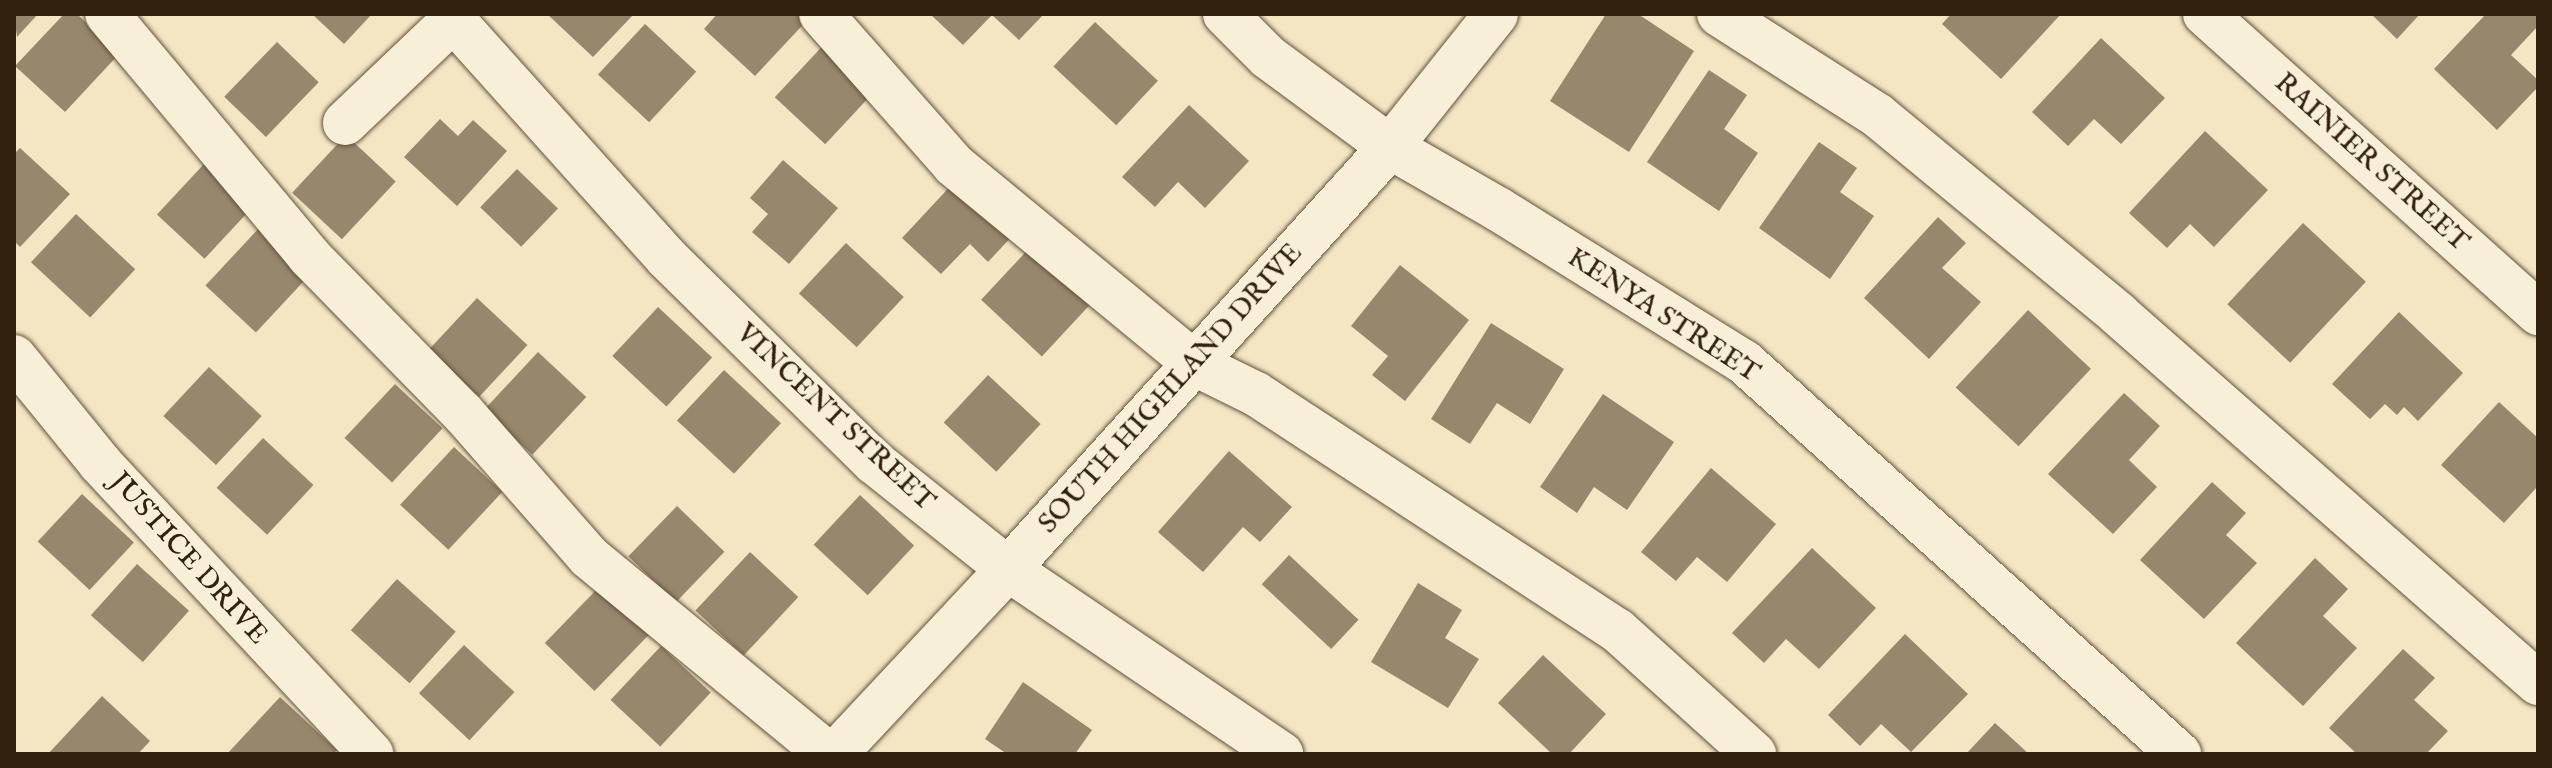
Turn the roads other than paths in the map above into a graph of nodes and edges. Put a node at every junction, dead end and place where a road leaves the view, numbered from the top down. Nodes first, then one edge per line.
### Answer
1 (107, 14) edge
2 (821, 14) edge
3 (1225, 14) edge
4 (1496, 14) edge
5 (1719, 14) edge
6 (2205, 14) edge
7 (450, 17) edge
8 (345, 123) dead end
9 (1390, 147) junction
10 (2538, 313) edge
11 (14, 357) edge
12 (1195, 364) junction
13 (1008, 569) junction
14 (2538, 683) edge
15 (371, 754) edge
16 (828, 754) edge
17 (835, 754) edge
18 (1281, 754) edge
19 (1754, 754) edge
20 (2179, 754) edge

1 - 16 street
2 - 12 street
3 - 9 street, KENYA STREET
4 - 9 street, SOUTH HIGHLAND DRIVE
5 - 14 street
6 - 10 street, RAINIER STREET
7 - 8 street
7 - 13 street, VINCENT STREET
9 - 12 street, SOUTH HIGHLAND DRIVE
9 - 20 street, KENYA STREET
11 - 15 street, JUSTICE DRIVE
12 - 13 street, SOUTH HIGHLAND DRIVE
12 - 19 street
13 - 17 street, SOUTH HIGHLAND DRIVE
13 - 18 street, VINCENT STREET

